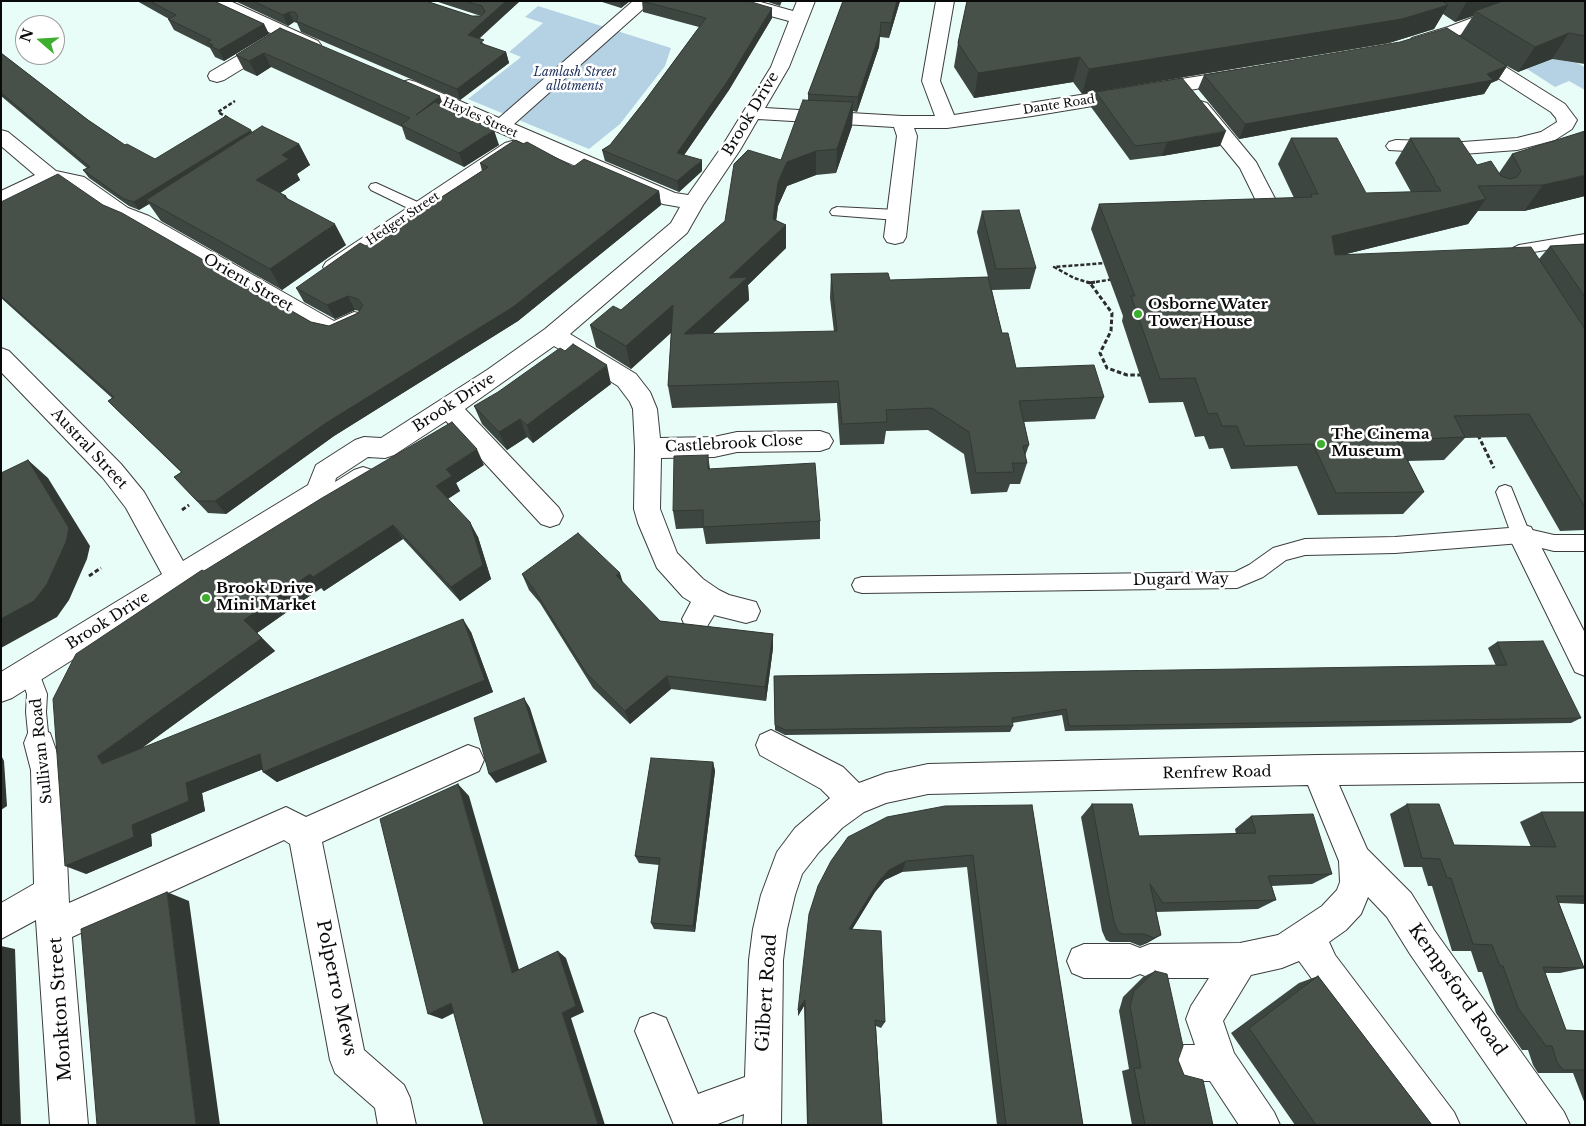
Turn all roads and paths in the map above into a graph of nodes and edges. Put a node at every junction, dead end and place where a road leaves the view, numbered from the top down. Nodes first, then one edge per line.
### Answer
1 (215, 1) edge
2 (644, 1) edge
3 (736, 1) edge
4 (945, 1) edge
5 (1534, 1) edge
6 (802, 10) edge
7 (1445, 29) junction
8 (291, 31) junction
9 (1400, 47) edge
10 (328, 52) edge
11 (1258, 72) edge
12 (217, 76) joint
13 (396, 81) edge
14 (1182, 85) junction
15 (752, 114) junction
16 (234, 122) edge
17 (902, 122) junction
18 (947, 122) junction
19 (501, 126) junction
20 (1, 136) edge
21 (526, 138) junction
22 (1396, 146) dead end
23 (49, 176) junction
24 (376, 187) dead end
25 (1, 200) edge
26 (694, 203) junction
27 (419, 208) junction
28 (837, 212) dead end
29 (1272, 214) edge
30 (897, 215) junction
31 (895, 237) dead end
32 (1585, 239) edge
33 (1106, 263) dead end
34 (1523, 277) edge
35 (1120, 278) edge
36 (1090, 283) junction
37 (282, 303) junction
38 (356, 320) edge
39 (553, 335) junction
40 (1, 357) edge
41 (1151, 376) edge
42 (448, 407) junction
43 (1476, 429) edge
44 (820, 441) dead end
45 (648, 448) junction
46 (1505, 492) joint
47 (189, 505) edge
48 (182, 510) dead end
49 (550, 516) dead end
50 (1521, 535) junction
51 (1585, 543) edge
52 (101, 568) dead end
53 (89, 576) dead end
54 (178, 577) junction
55 (862, 585) dead end
56 (746, 611) dead end
57 (1585, 663) edge
58 (29, 671) junction
59 (1, 688) edge
60 (39, 743) joint
61 (771, 745) dead end
62 (468, 760) dead end
63 (1585, 768) edge
64 (1316, 770) junction
65 (854, 800) junction
66 (304, 834) junction
67 (1355, 862) junction
68 (51, 893) junction
69 (1, 922) edge
70 (55, 927) junction
71 (1303, 940) junction
72 (1240, 960) junction
73 (1084, 961) dead end
74 (653, 1031) dead end
75 (1219, 1062) junction
76 (1184, 1063) dead end
77 (761, 1089) junction
78 (69, 1125) edge
79 (397, 1125) edge
80 (762, 1125) edge
81 (1261, 1125) edge
82 (1441, 1125) edge
83 (1551, 1125) edge

1 - 8 street
2 - 19 street
3 - 6 street
4 - 18 street
5 - 7 street
6 - 15 street, Brook Drive
7 - 9 street
7 - 22 street
8 - 10 street
8 - 12 street
11 - 14 street, Dante Road
12 - 16 path
13 - 19 street, Hayles Street
14 - 18 street, Dante Road
14 - 29 street
15 - 17 street, Dante Road
15 - 26 street, Brook Drive
17 - 18 street, Dante Road
17 - 30 street
19 - 21 street, Hayles Street
20 - 23 street
21 - 26 street, Hayles Street
21 - 27 street, Hedger Street
23 - 25 street
23 - 37 street, Orient Street
24 - 27 lane
26 - 39 street, Brook Drive
27 - 37 street, Hedger Street
28 - 30 lane
30 - 31 street
32 - 34 lane
33 - 36 path
35 - 36 path
36 - 41 path
37 - 38 street, Orient Street
39 - 42 street, Brook Drive
39 - 45 street, Castlebrook Close
40 - 54 street, Austral Street
42 - 49 street
42 - 54 street, Brook Drive
43 - 46 path
44 - 45 street, Castlebrook Close
45 - 56 street, Castlebrook Close
46 - 50 lane
47 - 48 path
50 - 51 lane, Dugard Way
50 - 55 lane, Dugard Way
50 - 57 street
52 - 53 path
54 - 58 street, Brook Drive
58 - 59 street, Brook Drive
58 - 60 lane, Sullivan Road
60 - 68 street, Sullivan Road
61 - 65 street
62 - 66 street
63 - 64 street, Renfrew Road
64 - 65 street, Renfrew Road
64 - 67 street, Kempsford Road
65 - 77 street, Gilbert Road
66 - 70 street
66 - 79 street, Polperro Mews
67 - 71 street, Kempsford Road
67 - 83 street, Kempsford Road
68 - 69 street
68 - 70 street, Monkton Street
70 - 78 street, Monkton Street
71 - 72 street, Kempsford Road
71 - 82 street
72 - 73 street, Kempsford Road
72 - 75 street
74 - 77 street
75 - 76 street
75 - 81 street
77 - 80 street, Gilbert Road

